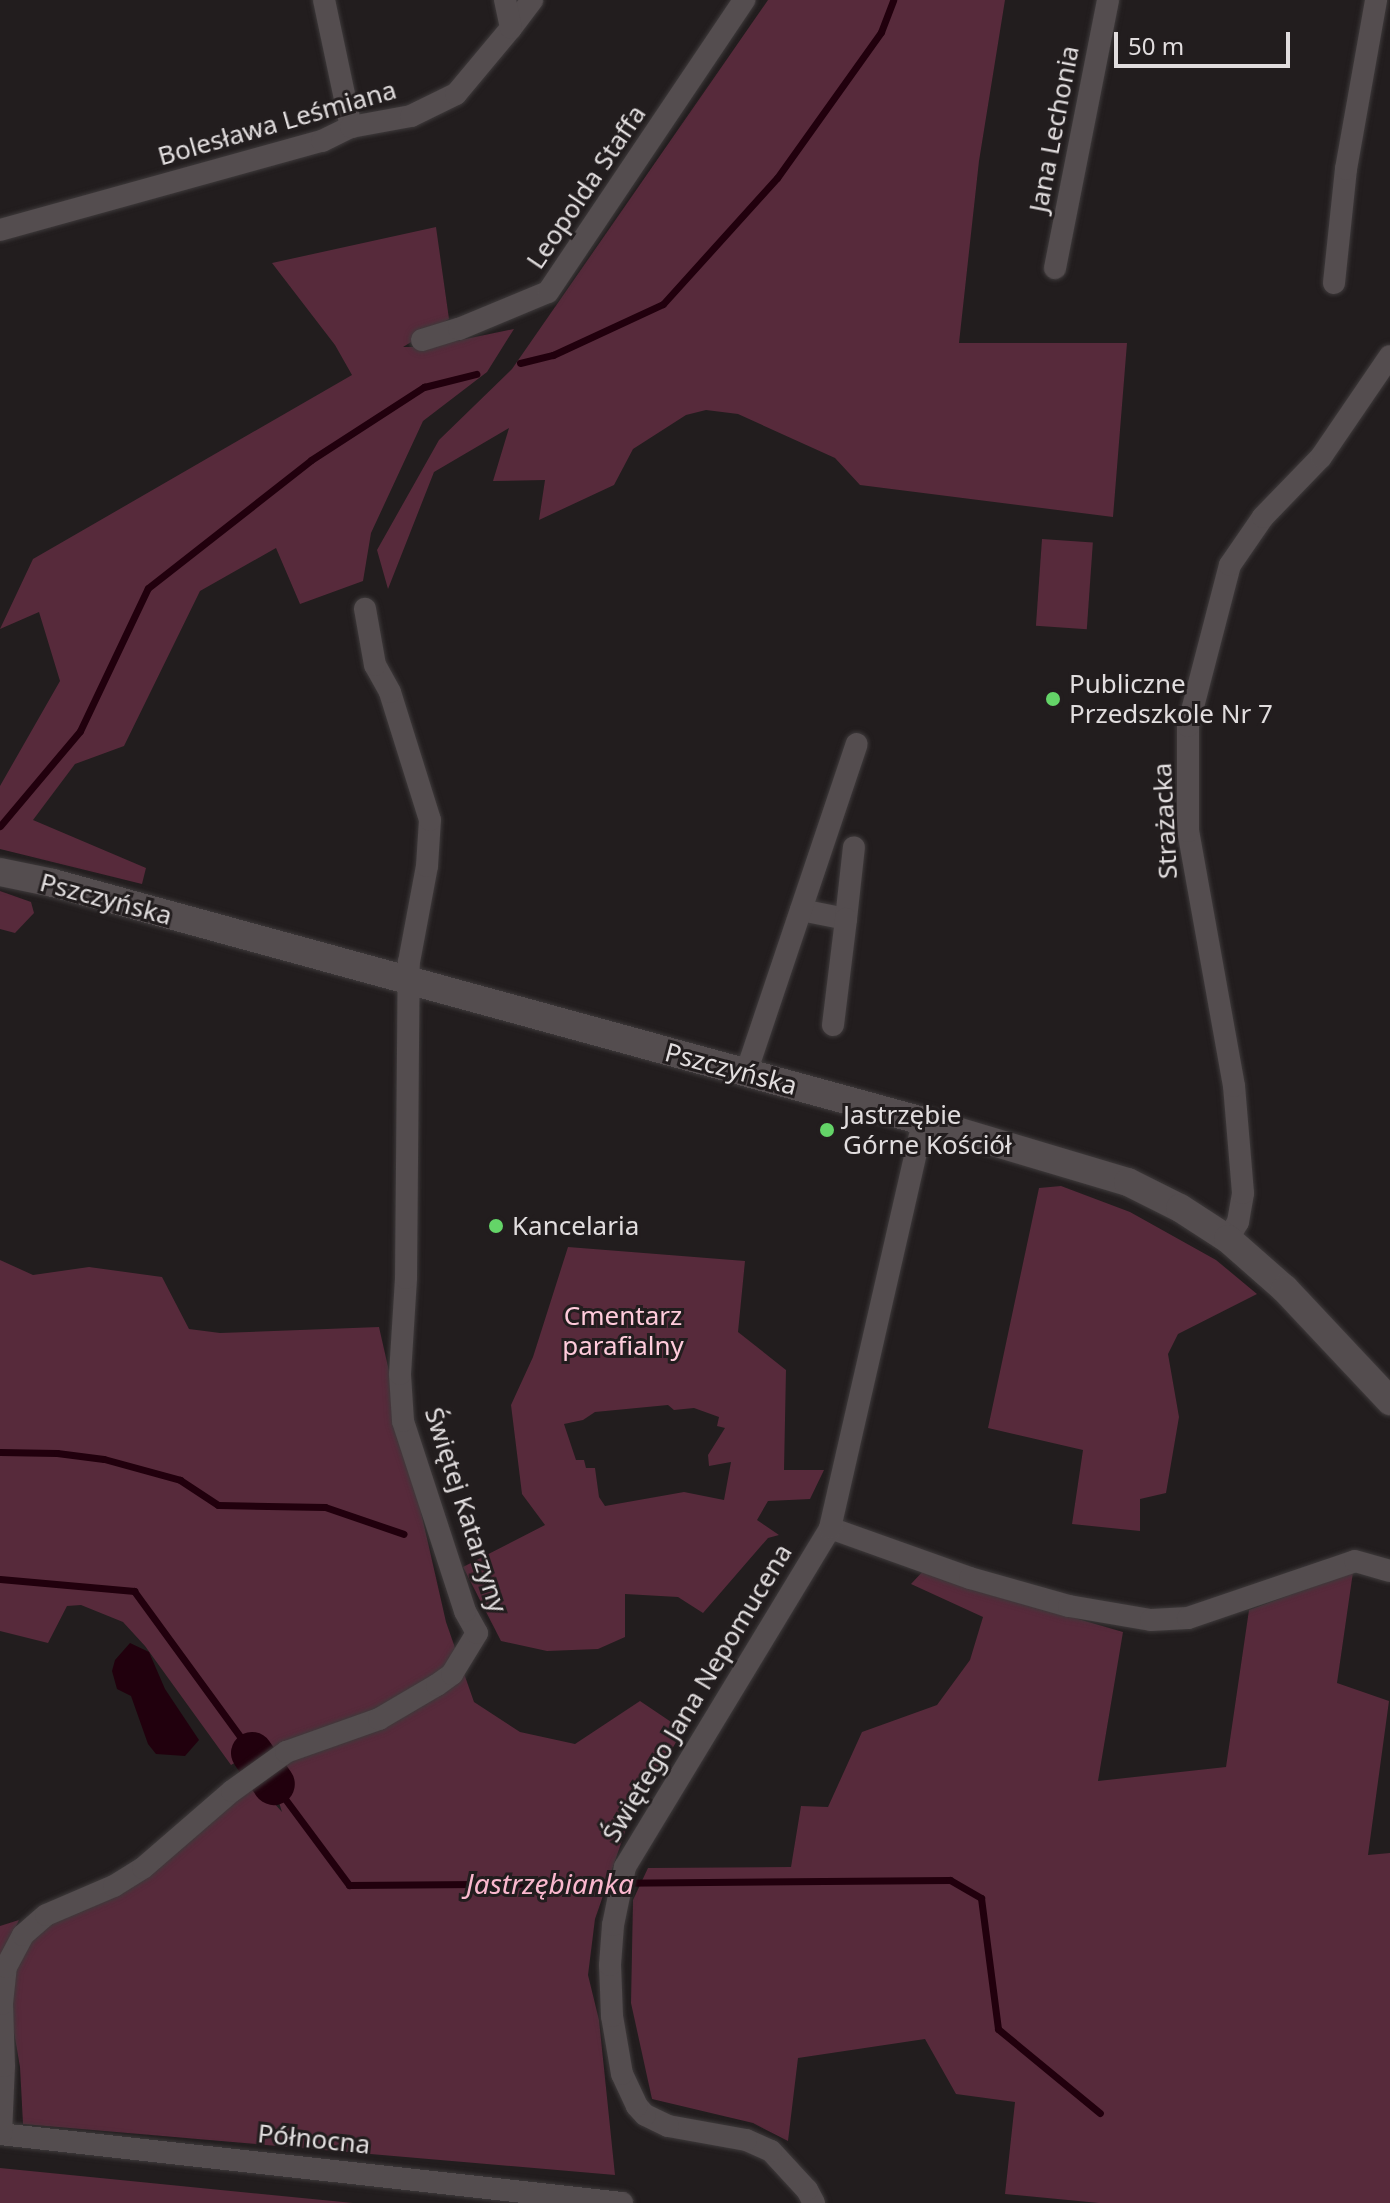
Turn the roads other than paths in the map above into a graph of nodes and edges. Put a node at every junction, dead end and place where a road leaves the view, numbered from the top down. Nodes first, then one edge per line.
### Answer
1 (324, 0) edge
2 (505, 0) edge
3 (532, 0) edge
4 (744, 0) edge
5 (1108, 0) edge
6 (1376, 0) edge
7 (511, 28) junction
8 (351, 127) junction
9 (0, 230) edge
10 (1055, 268) dead end
11 (1334, 283) dead end
12 (422, 340) dead end
13 (1390, 356) edge
14 (365, 609) dead end
15 (857, 744) dead end
16 (854, 847) dead end
17 (0, 872) edge
18 (801, 910) junction
19 (846, 919) junction
20 (410, 982) junction
21 (833, 1025) dead end
22 (746, 1073) junction
23 (923, 1121) junction
24 (1233, 1231) junction
25 (1390, 1401) edge
26 (830, 1528) junction
27 (1390, 1571) edge
28 (0, 2134) edge
29 (622, 2203) edge
30 (814, 2203) edge

1 - 8 street
2 - 7 street
3 - 7 street, Bolesława Leśmiana
4 - 12 street, Leopolda Staffa
5 - 10 street, Jana Lechonia
6 - 11 street
7 - 8 street, Bolesława Leśmiana
8 - 9 street, Bolesława Leśmiana
13 - 24 street, Strażacka
14 - 20 street
15 - 18 street
16 - 19 street
17 - 20 street, Pszczyńska
18 - 19 street
18 - 22 street
19 - 21 street
20 - 22 street, Pszczyńska
20 - 28 street, Świętej Katarzyny
22 - 23 street, Pszczyńska
23 - 24 street, Pszczyńska
23 - 26 street, Świętego Jana Nepomucena
24 - 25 street, Pszczyńska
26 - 27 street
26 - 30 street, Świętego Jana Nepomucena
28 - 29 street, Północna

